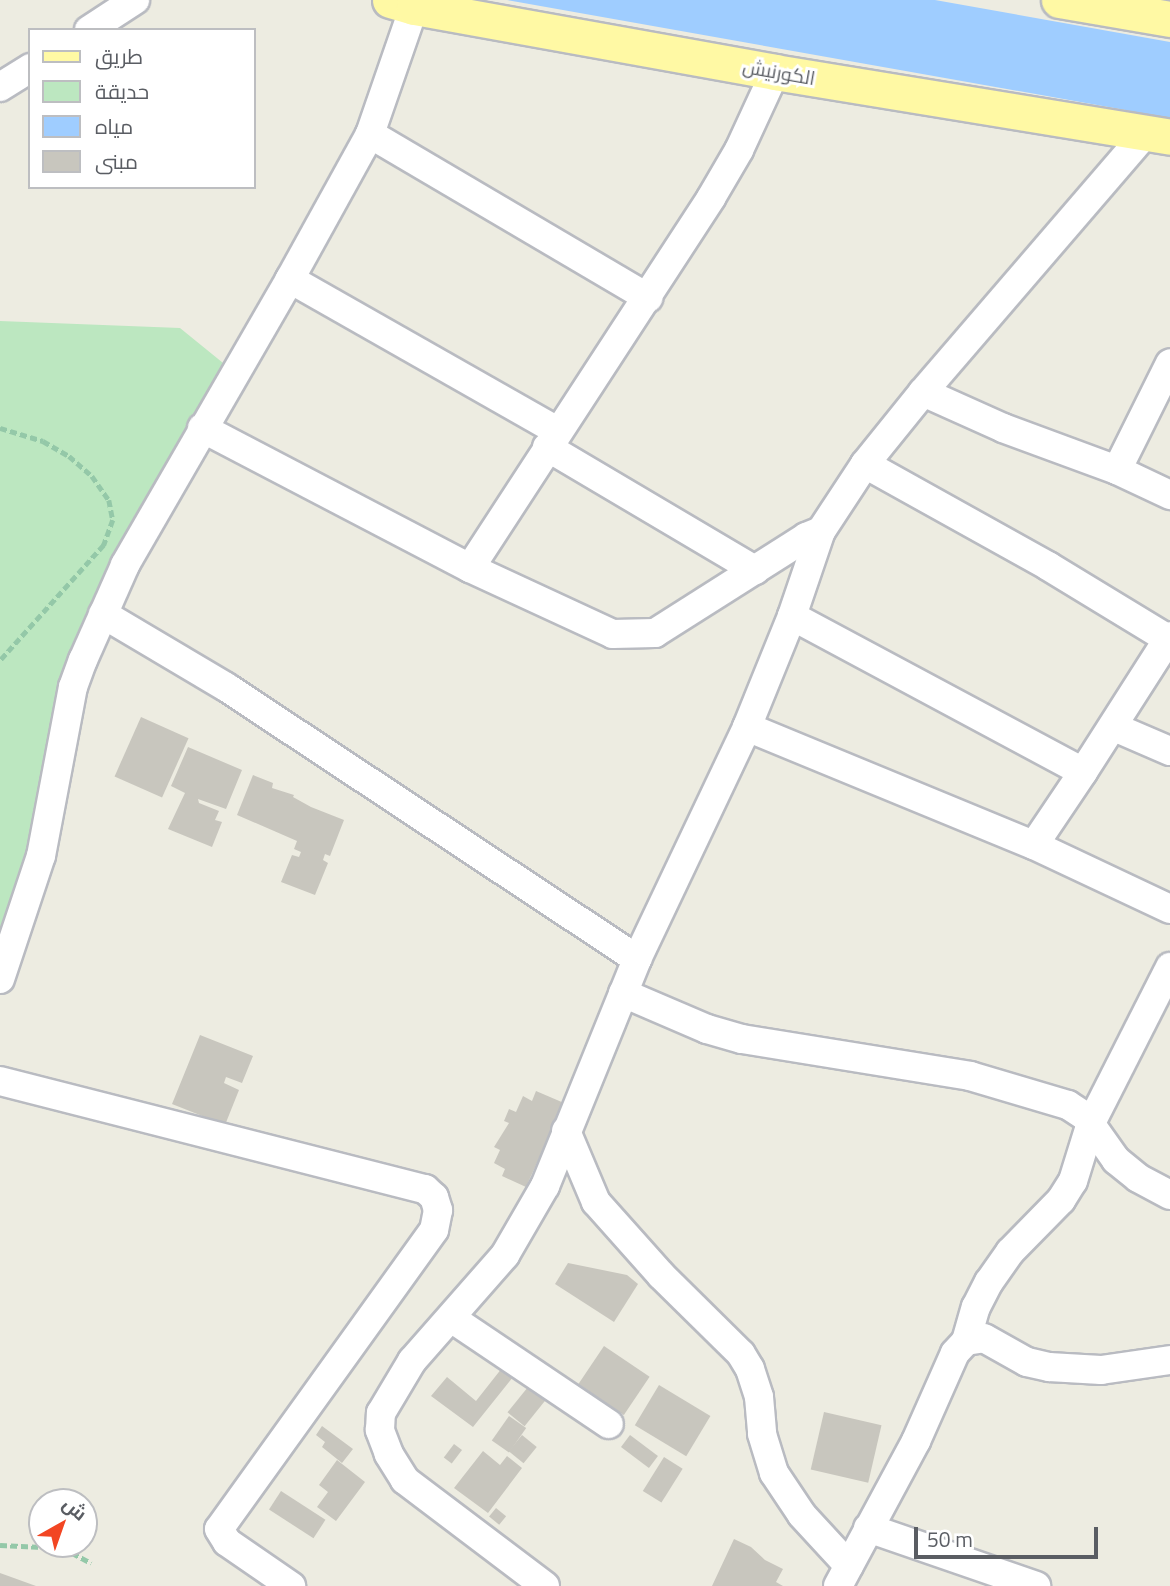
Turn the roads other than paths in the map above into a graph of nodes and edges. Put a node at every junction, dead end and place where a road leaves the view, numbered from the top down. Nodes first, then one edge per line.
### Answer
1 (135, 0) edge
2 (1059, 0) edge
3 (402, 4) edge
4 (1170, 19) edge
5 (92, 28) edge
6 (28, 69) edge
7 (775, 72) junction
8 (0, 87) edge
9 (370, 134) junction
10 (1159, 134) edge
11 (290, 279) junction
12 (648, 298) junction
13 (1170, 363) edge
14 (923, 392) junction
15 (202, 428) junction
16 (552, 439) junction
17 (865, 464) junction
18 (1117, 470) junction
19 (1170, 495) edge
20 (821, 531) junction
21 (470, 568) junction
22 (755, 570) junction
23 (103, 614) junction
24 (792, 616) junction
25 (1169, 637) edge
26 (747, 727) junction
27 (1114, 727) junction
28 (1170, 751) edge
29 (1083, 772) junction
30 (1034, 845) junction
31 (1170, 909) edge
32 (636, 959) junction
33 (1170, 967) edge
34 (0, 979) edge
35 (622, 993) junction
36 (0, 1081) edge
37 (1091, 1123) junction
38 (566, 1131) junction
39 (1170, 1195) edge
40 (451, 1318) junction
41 (966, 1341) junction
42 (1170, 1360) edge
43 (609, 1424) dead end
44 (868, 1528) junction
45 (844, 1576) edge
46 (291, 1586) edge
47 (545, 1586) edge
48 (1036, 1586) edge

1 - 5 street
2 - 4 main road
3 - 7 main road, الكورنيش
3 - 9 street
6 - 8 street
7 - 10 main road, الكورنيش
7 - 12 street
9 - 11 street
9 - 12 street
10 - 14 street
11 - 15 street
11 - 16 street
12 - 16 street
13 - 18 street
14 - 17 street
14 - 18 street
15 - 21 street
15 - 23 street
16 - 21 street
16 - 22 street
17 - 20 street
17 - 25 street
18 - 19 street
20 - 22 street
20 - 24 street
21 - 22 street
23 - 32 street
23 - 34 street
24 - 26 street
24 - 29 street
25 - 27 street
26 - 30 street
26 - 32 street
27 - 28 street
27 - 29 street
29 - 30 street
30 - 31 street
32 - 35 street
33 - 37 street
35 - 37 street
35 - 38 street
36 - 46 street
37 - 39 street
37 - 41 street
38 - 40 street
38 - 45 street
40 - 43 street
40 - 47 street
41 - 42 street
41 - 44 street
44 - 45 street
44 - 48 street

